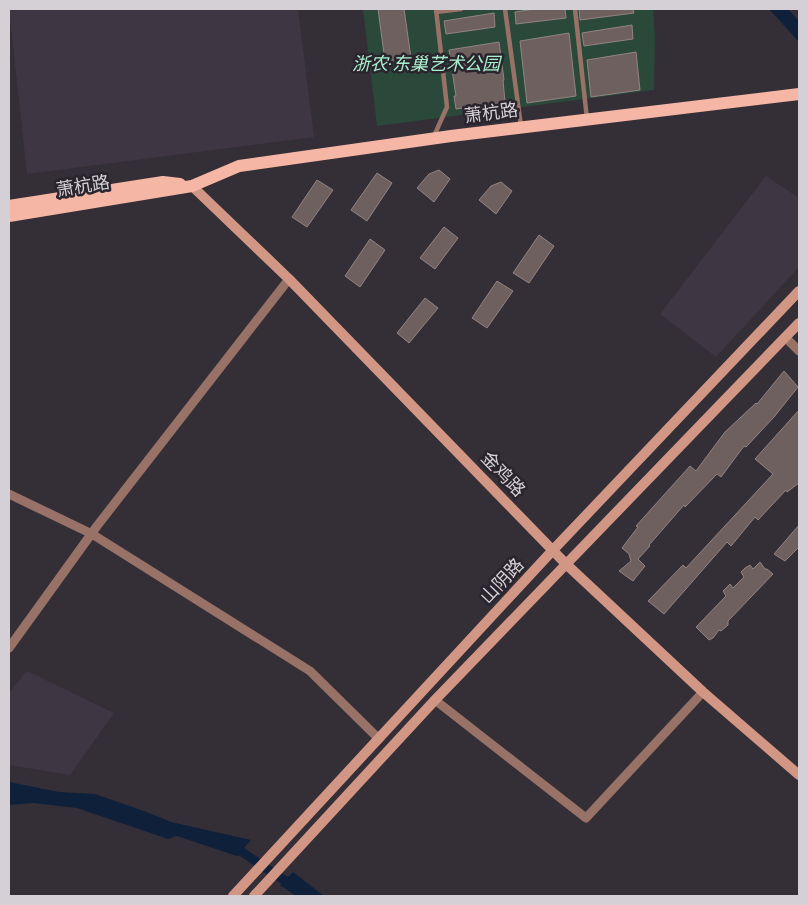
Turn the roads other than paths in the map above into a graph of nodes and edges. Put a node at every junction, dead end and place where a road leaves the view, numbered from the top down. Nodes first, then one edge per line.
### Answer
1 (461, 9) edge
2 (505, 9) edge
3 (575, 9) edge
4 (436, 10) edge
5 (799, 94) edge
6 (587, 119) junction
7 (522, 127) junction
8 (433, 138) junction
9 (192, 186) junction
10 (9, 206) edge
11 (9, 216) edge
12 (289, 279) junction
13 (799, 292) edge
14 (799, 323) edge
15 (785, 338) junction
16 (799, 351) edge
17 (9, 494) edge
18 (92, 534) junction
19 (553, 550) junction
20 (566, 564) junction
21 (9, 648) edge
22 (703, 692) junction
23 (434, 700) junction
24 (379, 739) junction
25 (799, 775) edge
26 (256, 893) edge
27 (232, 896) edge

1 - 4 lane
2 - 7 lane
3 - 6 lane
4 - 8 lane
5 - 6 main road, 萧杭路
6 - 7 main road, 萧杭路
7 - 8 main road, 萧杭路
8 - 9 main road, 萧杭路
9 - 10 main road, 萧杭路
9 - 11 main road, 萧杭路
9 - 12 main road, 金鸡路
12 - 18 street
12 - 19 main road, 金鸡路
13 - 19 main road, 山阴路
14 - 15 main road, 山阴路
15 - 16 street
15 - 20 main road, 山阴路
17 - 18 street
18 - 21 street
18 - 24 street
19 - 20 main road, 金鸡路
19 - 24 main road, 山阴路
20 - 22 main road, 金鸡路
20 - 23 main road, 山阴路
22 - 23 street
22 - 25 main road, 金鸡路
23 - 26 main road, 山阴路
24 - 27 main road, 山阴路

